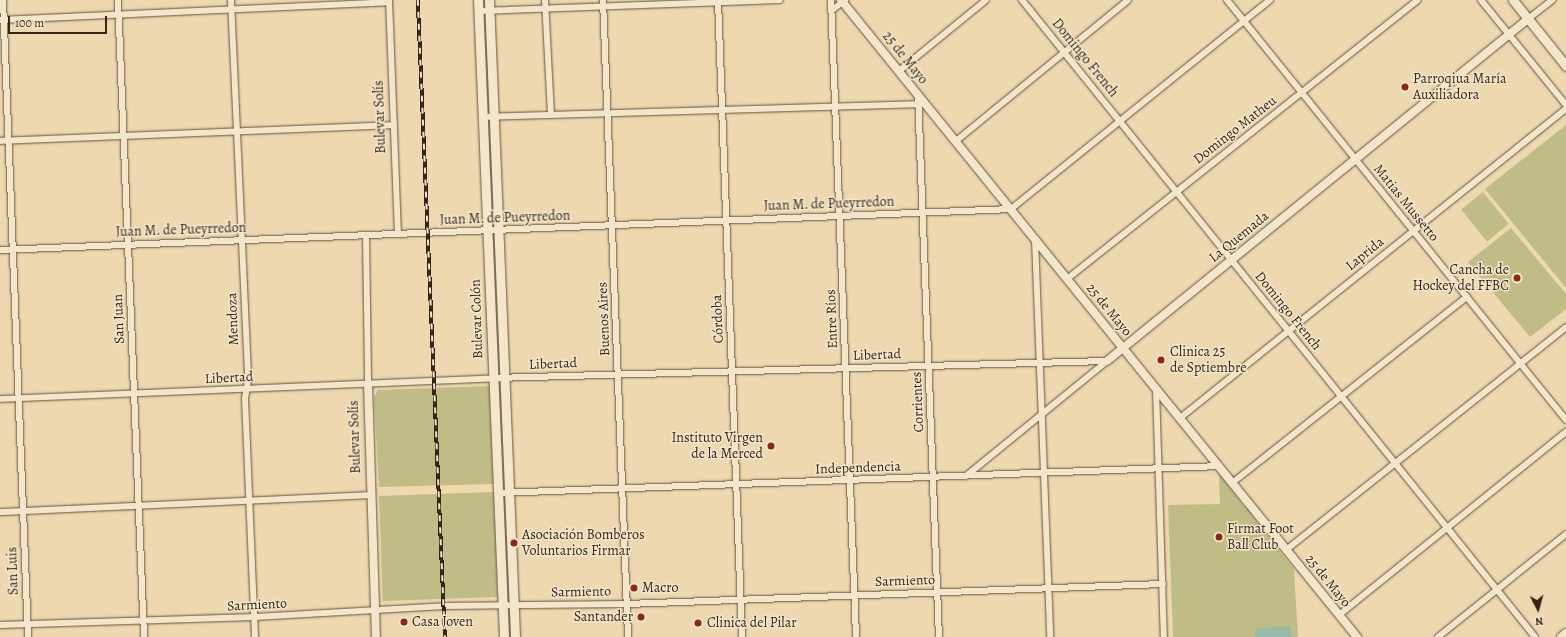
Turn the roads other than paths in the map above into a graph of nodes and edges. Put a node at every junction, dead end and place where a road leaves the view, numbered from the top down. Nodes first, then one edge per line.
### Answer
1 (3, 0) edge
2 (118, 0) edge
3 (231, 0) edge
4 (478, 0) edge
5 (489, 0) edge
6 (545, 0) edge
7 (780, 0) edge
8 (831, 0) edge
9 (986, 0) edge
10 (1022, 0) edge
11 (1128, 0) edge
12 (1227, 0) edge
13 (1270, 0) edge
14 (1418, 0) edge
15 (1482, 0) edge
16 (1513, 0) edge
17 (1552, 0) edge
18 (389, 1) edge
19 (718, 1) edge
20 (841, 1) edge
21 (314, 3) edge
22 (604, 3) edge
23 (546, 8) junction
24 (231, 9) junction
25 (490, 10) junction
26 (479, 11) junction
27 (831, 11) junction
28 (118, 15) junction
29 (1528, 19) junction
30 (2, 20) edge
31 (1244, 21) junction
32 (1509, 35) junction
33 (1064, 52) junction
34 (1566, 66) edge
35 (899, 71) junction
36 (1302, 93) junction
37 (922, 104) junction
38 (1566, 105) edge
39 (835, 106) junction
40 (722, 108) junction
41 (1566, 109) edge
42 (608, 113) junction
43 (551, 115) junction
44 (483, 117) junction
45 (494, 117) junction
46 (1120, 121) junction
47 (394, 125) junction
48 (236, 131) junction
49 (124, 136) junction
50 (9, 140) junction
51 (0, 141) edge
52 (956, 141) junction
53 (1355, 159) junction
54 (1177, 192) junction
55 (1011, 209) junction
56 (922, 213) junction
57 (840, 216) junction
58 (727, 220) junction
59 (612, 225) junction
60 (487, 230) junction
61 (498, 230) junction
62 (1413, 231) junction
63 (398, 234) junction
64 (366, 235) junction
65 (1035, 239) junction
66 (242, 240) junction
67 (128, 244) junction
68 (14, 249) junction
69 (0, 250) edge
70 (1231, 260) junction
71 (1068, 279) junction
72 (1467, 297) junction
73 (1566, 327) edge
74 (1288, 331) junction
75 (1123, 348) junction
76 (1107, 361) junction
77 (1039, 363) junction
78 (1520, 364) junction
79 (928, 366) junction
80 (846, 368) junction
81 (732, 371) junction
82 (618, 374) junction
83 (494, 378) junction
84 (504, 378) junction
85 (368, 384) junction
86 (1156, 388) junction
87 (247, 389) junction
88 (134, 394) junction
89 (1341, 396) junction
90 (19, 398) junction
91 (0, 399) edge
92 (1041, 414) junction
93 (1180, 418) junction
94 (1566, 420) edge
95 (1566, 432) edge
96 (1395, 463) junction
97 (1219, 466) junction
98 (1158, 468) junction
99 (1043, 473) junction
100 (966, 476) junction
101 (932, 477) junction
102 (850, 480) junction
103 (1232, 483) junction
104 (737, 484) junction
105 (622, 488) junction
106 (498, 493) junction
107 (509, 493) junction
108 (370, 495) junction
109 (250, 501) junction
110 (138, 506) junction
111 (23, 511) junction
112 (0, 512) edge
113 (1447, 528) junction
114 (1566, 534) edge
115 (1286, 550) junction
116 (1162, 584) junction
117 (1048, 588) junction
118 (1497, 590) junction
119 (937, 592) junction
120 (855, 595) junction
121 (741, 600) junction
122 (627, 604) junction
123 (503, 605) junction
124 (514, 605) junction
125 (375, 610) junction
126 (1339, 615) junction
127 (255, 617) junction
128 (143, 621) junction
129 (28, 624) junction
130 (0, 625) edge
131 (1566, 633) edge
132 (28, 637) edge
133 (144, 637) edge
134 (256, 637) edge
135 (376, 637) edge
136 (504, 637) edge
137 (515, 637) edge
138 (628, 637) edge
139 (742, 637) edge
140 (856, 637) edge
141 (939, 637) edge
142 (1050, 637) edge
143 (1164, 637) edge
144 (1357, 637) edge
145 (1438, 637) edge
146 (1535, 637) edge
147 (1562, 637) edge

1 - 30 street, San Luis
2 - 28 street, San Juan
3 - 24 street, Mendoza
4 - 26 main road, Bulevar Colón
5 - 25 main road, Bulevar Colón
6 - 23 street
7 - 19 street
8 - 27 street, Entre Ríos
9 - 35 street
10 - 33 street, Domingo French
11 - 33 street
12 - 31 street, Matias Mussetto
13 - 31 street
14 - 36 street, Domingo Matheu
15 - 32 street
16 - 29 main road
17 - 29 street
18 - 21 street
18 - 47 street, Bulevar Solís
19 - 22 street
19 - 40 street, Córdoba
20 - 27 street
20 - 35 street, 25 de Mayo
21 - 24 street
22 - 23 street
22 - 42 street, Buenos Aires
23 - 25 street
23 - 43 street
24 - 28 street
24 - 48 street, Mendoza
25 - 26 street
25 - 45 main road, Bulevar Colón
26 - 44 main road, Bulevar Colón
27 - 39 street, Entre Ríos
28 - 30 street
28 - 49 street, San Juan
29 - 32 street, La Quemada
29 - 34 main road
30 - 50 street, San Luis
31 - 36 street, Matias Mussetto
31 - 46 street
32 - 38 street
32 - 53 street, La Quemada
33 - 46 street, Domingo French
33 - 52 street
35 - 37 street, 25 de Mayo
36 - 53 street, Matias Mussetto
36 - 54 street, Domingo Matheu
37 - 39 street
37 - 52 street, 25 de Mayo
37 - 56 street, Corrientes
39 - 40 street
39 - 57 street, Entre Ríos
40 - 42 street
40 - 58 street, Córdoba
41 - 62 street, Laprida
42 - 43 street
42 - 59 street, Buenos Aires
43 - 45 street
44 - 45 street
44 - 60 main road, Bulevar Colón
45 - 61 main road, Bulevar Colón
46 - 54 street, Domingo French
46 - 55 street
47 - 48 street
47 - 63 street, Bulevar Solís
48 - 49 street
48 - 66 street, Mendoza
49 - 50 street
49 - 67 street, San Juan
50 - 51 street
50 - 68 street, San Luis
52 - 55 street, 25 de Mayo
53 - 62 street, Matias Mussetto
53 - 70 street, La Quemada
54 - 70 street, Domingo French
54 - 71 street, Domingo Matheu
55 - 56 street, Juan M. de Pueyrredon
55 - 65 street, 25 de Mayo
56 - 57 street, Juan M. de Pueyrredon
56 - 79 street, Corrientes
57 - 58 street, Juan M. de Pueyrredon
57 - 80 street, Entre Ríos
58 - 59 street, Juan M. de Pueyrredon
58 - 81 street, Córdoba
59 - 61 street, Juan M. de Pueyrredon
59 - 82 street, Buenos Aires
60 - 61 street, Juan M. de Pueyrredon
60 - 63 street, Juan M. de Pueyrredon
60 - 83 main road, Bulevar Colón
61 - 84 main road, Bulevar Colón
62 - 72 street, Matias Mussetto
62 - 74 street, Laprida
63 - 64 street, Juan M. de Pueyrredon
64 - 66 street, Juan M. de Pueyrredon
64 - 85 street, Bulevar Solís
65 - 71 street, 25 de Mayo
65 - 77 street
66 - 67 street, Juan M. de Pueyrredon
66 - 87 street, Mendoza
67 - 68 street, Juan M. de Pueyrredon
67 - 88 street, San Juan
68 - 69 street, Juan M. de Pueyrredon
68 - 90 street, San Luis
70 - 74 street, Domingo French
70 - 75 street, La Quemada
71 - 75 street, 25 de Mayo
72 - 78 street, Matias Mussetto
72 - 89 street
73 - 78 street
74 - 89 street, Domingo French
74 - 93 street, Laprida
75 - 76 street, La Quemada
75 - 86 street, 25 de Mayo
76 - 77 street, Libertad
76 - 92 street, La Quemada
77 - 79 street, Libertad
77 - 92 street
78 - 94 street, Matias Mussetto
78 - 96 street
79 - 80 street, Libertad
79 - 101 street, Corrientes
80 - 81 street, Libertad
80 - 102 street, Entre Ríos
81 - 82 street, Libertad
81 - 104 street, Córdoba
82 - 84 street, Libertad
82 - 105 street, Buenos Aires
83 - 84 street, Libertad
83 - 85 street, Libertad
83 - 106 main road, Bulevar Colón
84 - 107 main road, Bulevar Colón
85 - 87 street, Libertad
85 - 108 street, Bulevar Solís
86 - 93 street, 25 de Mayo
86 - 98 street
87 - 88 street, Libertad
87 - 109 street, Mendoza
88 - 90 street, Libertad
88 - 110 street, San Juan
89 - 96 street, Domingo French
89 - 103 street
90 - 91 street, Libertad
90 - 111 street, San Luis
92 - 99 street
92 - 100 street, La Quemada
93 - 97 street, 25 de Mayo
95 - 113 street
96 - 113 street, Domingo French
96 - 115 street
97 - 98 street, Independencia
97 - 103 street, 25 de Mayo
98 - 99 street, Independencia
98 - 116 street
99 - 100 street, Independencia
99 - 117 street
100 - 101 street, Independencia
101 - 102 street, Independencia
101 - 119 street, Corrientes
102 - 104 street, Independencia
102 - 120 street, Entre Ríos
103 - 115 street, 25 de Mayo
104 - 105 street, Independencia
104 - 121 street, Córdoba
105 - 107 street, Independencia
105 - 122 street, Buenos Aires
106 - 107 street, Independencia
106 - 123 main road, Bulevar Colón
107 - 124 main road, Bulevar Colón
108 - 109 street
108 - 125 street, Bulevar Solís
109 - 110 street
109 - 127 street, Mendoza
110 - 111 street
110 - 128 street, San Juan
111 - 112 street
111 - 129 street, San Luis
113 - 118 street, Domingo French
113 - 126 street
114 - 118 street
115 - 126 street, 25 de Mayo
116 - 117 street, Sarmiento
116 - 143 street
117 - 119 street, Sarmiento
117 - 142 street
118 - 145 street
118 - 146 street, Domingo French
119 - 120 street, Sarmiento
119 - 141 street, Corrientes
120 - 121 street, Sarmiento
120 - 140 street, Entre Ríos
121 - 122 street, Sarmiento
121 - 139 street, Córdoba
122 - 124 street, Sarmiento
122 - 138 street, Buenos Aires
123 - 124 street, Sarmiento
123 - 125 street, Sarmiento
123 - 136 main road, Bulevar Colón
124 - 137 main road, Bulevar Colón
125 - 127 street, Sarmiento
125 - 135 street, Bulevar Solís
126 - 144 street, 25 de Mayo
127 - 128 street, Sarmiento
127 - 134 street, Mendoza
128 - 129 street, Sarmiento
128 - 133 street, San Juan
129 - 130 street, Sarmiento
129 - 132 street, San Luis
131 - 147 street

